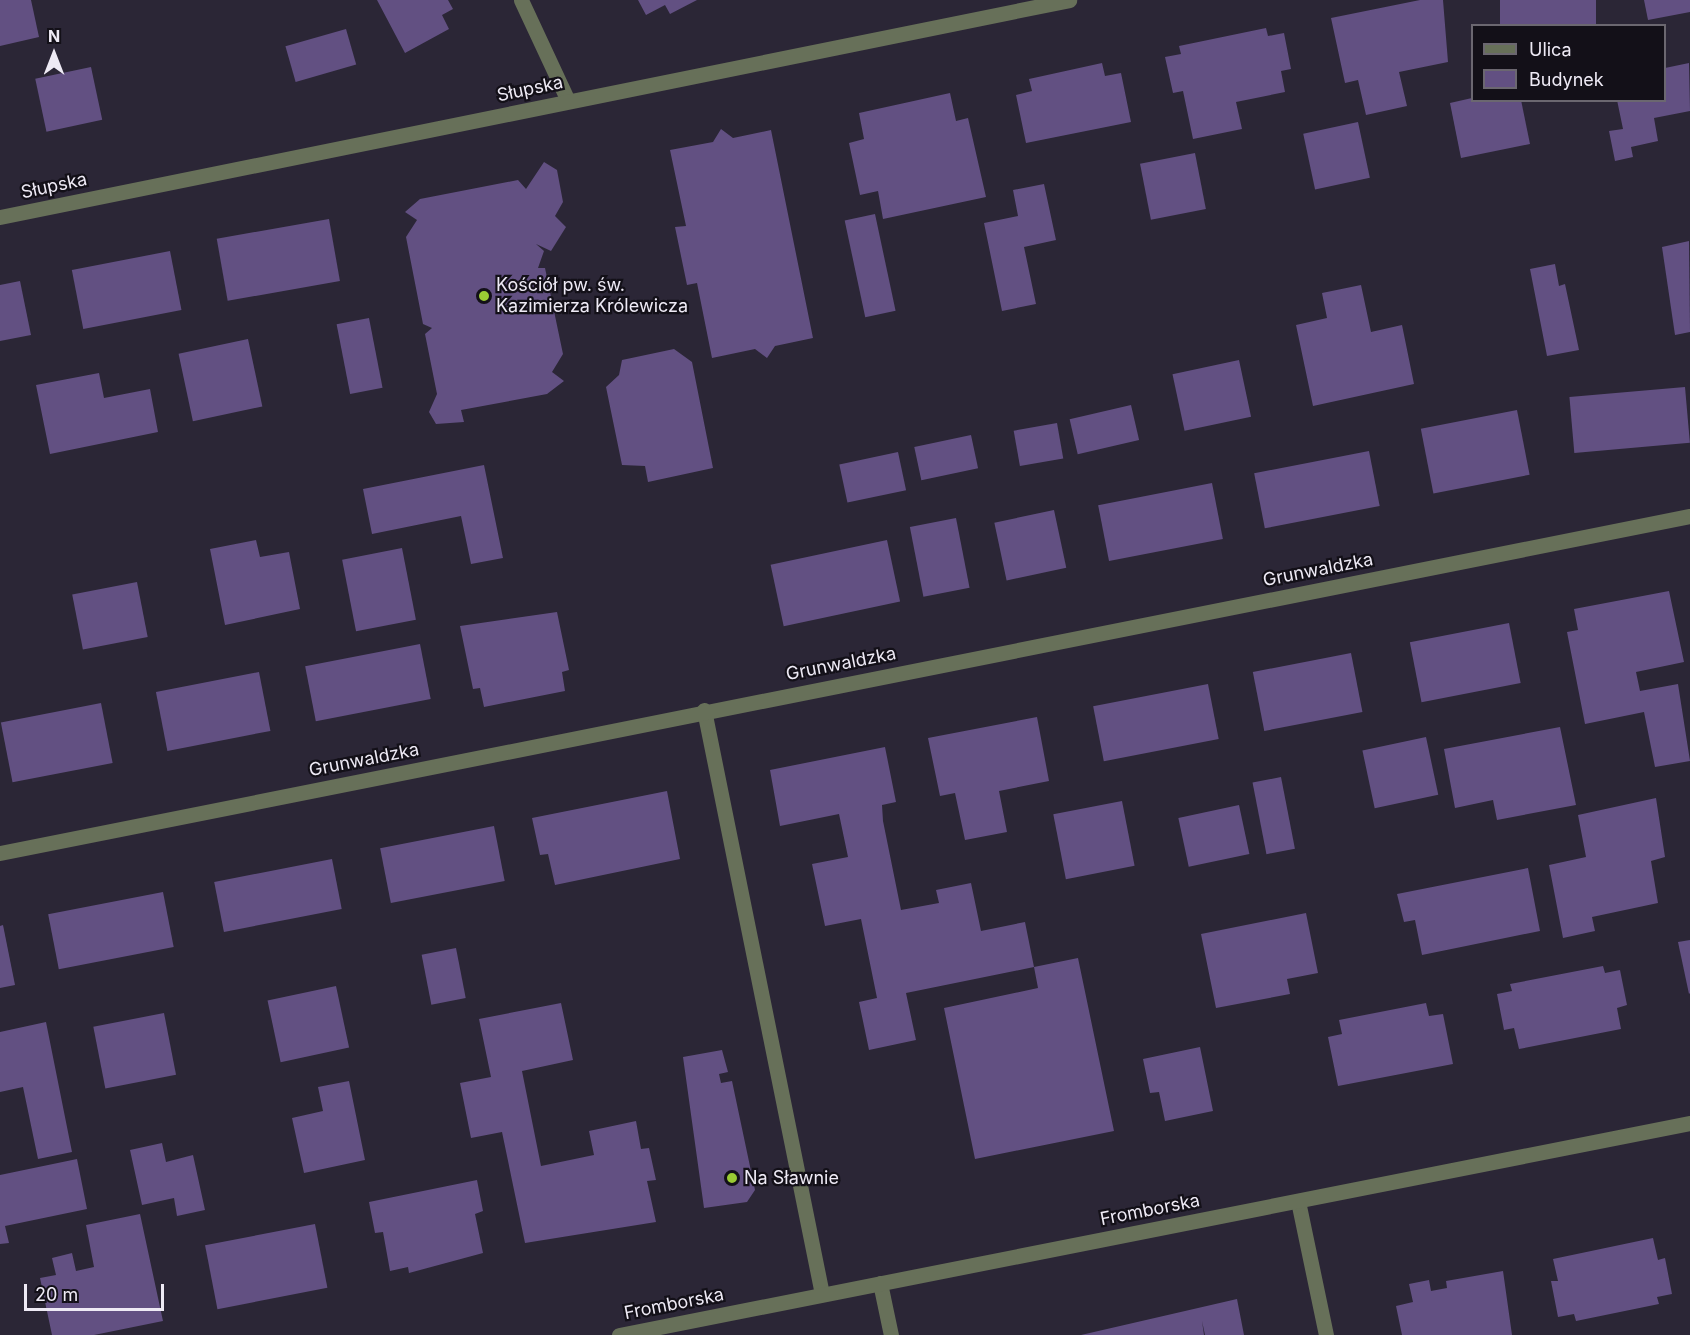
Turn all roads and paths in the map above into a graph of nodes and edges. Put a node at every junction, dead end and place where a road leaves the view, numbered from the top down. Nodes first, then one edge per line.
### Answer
1 (521, 0) edge
2 (1069, 0) edge
3 (568, 101) junction
4 (0, 217) edge
5 (1690, 516) edge
6 (704, 710) junction
7 (0, 853) edge
8 (1690, 1123) edge
9 (1298, 1201) junction
10 (880, 1283) junction
11 (822, 1294) junction
12 (618, 1335) edge
13 (891, 1335) edge
14 (1326, 1335) edge

1 - 3 street
2 - 3 street, Słupska
3 - 4 street, Słupska
5 - 6 street, Grunwaldzka
6 - 7 street, Grunwaldzka
6 - 11 street
8 - 9 street, Fromborska
9 - 10 street, Fromborska
9 - 14 street
10 - 11 street, Fromborska
10 - 13 street
11 - 12 street, Fromborska

